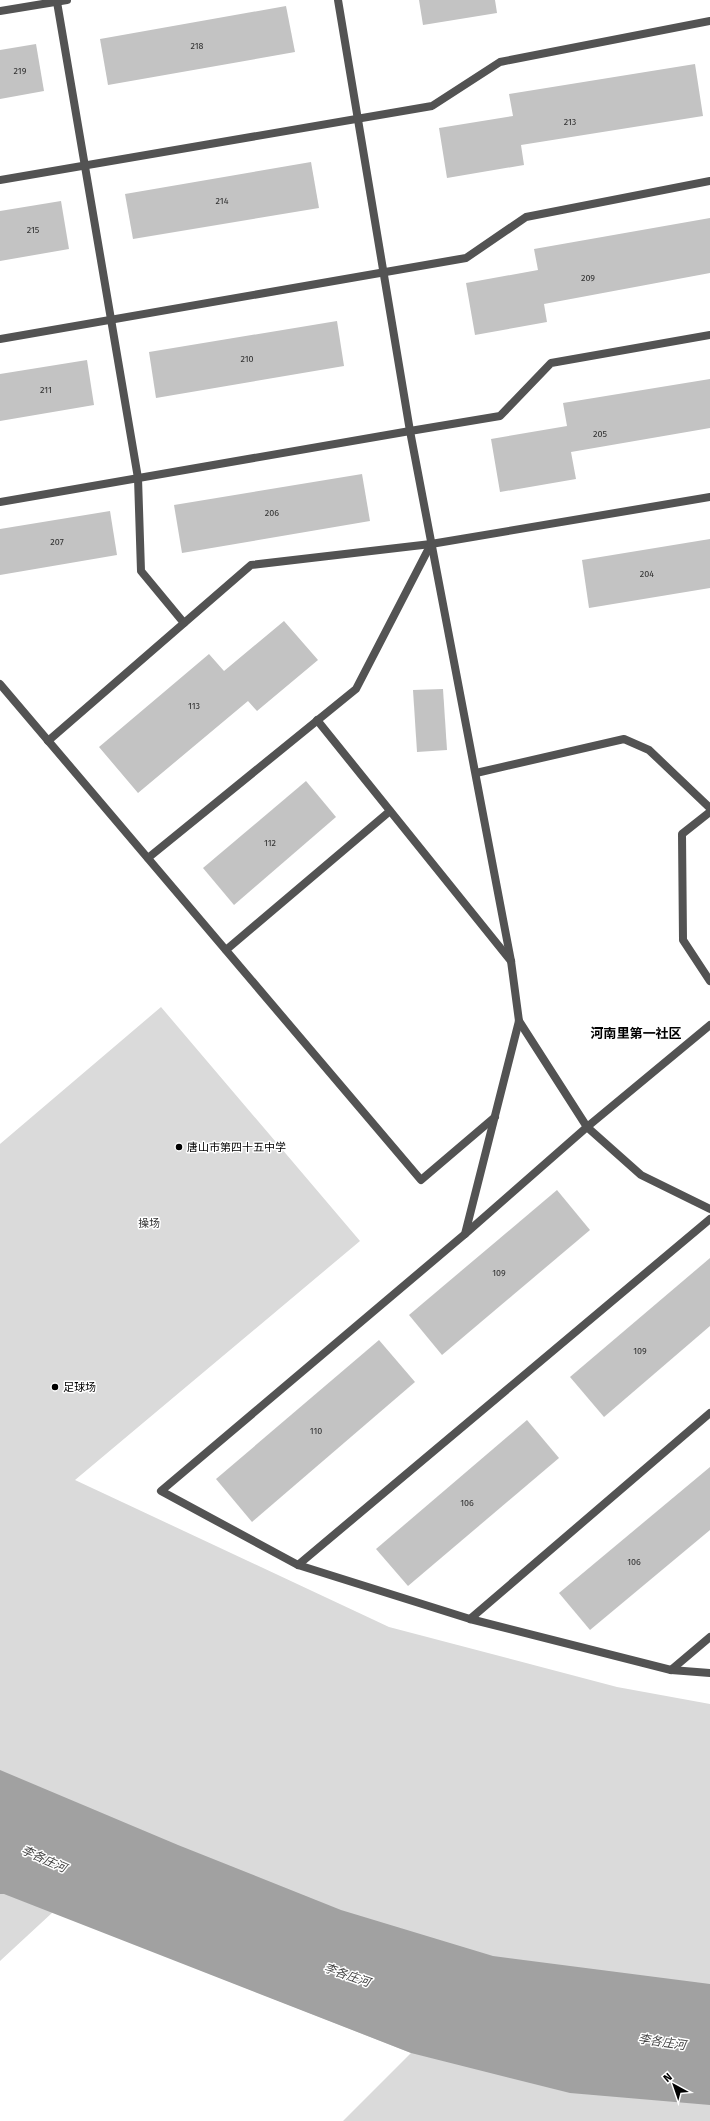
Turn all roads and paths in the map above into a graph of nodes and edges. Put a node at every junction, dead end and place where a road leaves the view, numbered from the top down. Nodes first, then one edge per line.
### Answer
1 (67, 0) edge
2 (338, 0) edge
3 (57, 2) junction
4 (0, 11) edge
5 (710, 21) edge
6 (358, 120) junction
7 (85, 166) junction
8 (0, 180) edge
9 (710, 181) edge
10 (383, 273) junction
11 (111, 320) junction
12 (710, 335) edge
13 (0, 339) edge
14 (410, 431) junction
15 (138, 478) junction
16 (710, 497) edge
17 (0, 502) edge
18 (431, 544) junction
19 (184, 623) junction
20 (0, 684) edge
21 (317, 720) junction
22 (48, 741) junction
23 (476, 773) junction
24 (710, 808) edge
25 (390, 811) junction
26 (710, 812) edge
27 (148, 858) junction
28 (226, 950) junction
29 (511, 961) junction
30 (710, 981) edge
31 (519, 1022) junction
32 (710, 1024) edge
33 (495, 1117) junction
34 (587, 1127) junction
35 (710, 1210) edge
36 (710, 1219) edge
37 (465, 1234) junction
38 (710, 1413) edge
39 (298, 1565) junction
40 (470, 1619) junction
41 (710, 1636) edge
42 (671, 1670) junction
43 (710, 1673) edge

1 - 3 street
2 - 6 street
3 - 4 street
3 - 7 street
5 - 6 street
6 - 7 street
6 - 10 street
7 - 8 street
7 - 11 street
9 - 10 street
10 - 11 street
10 - 14 street
11 - 13 street
11 - 15 street
12 - 14 street
14 - 15 street
14 - 18 street
15 - 17 street
15 - 19 street
16 - 18 street
18 - 19 street
18 - 21 street
18 - 23 street
19 - 22 street
20 - 22 street
21 - 25 street
21 - 27 street
22 - 27 street
23 - 24 street
23 - 29 street
25 - 28 street
25 - 29 street
26 - 30 street
27 - 28 street
28 - 33 street
29 - 31 street
31 - 33 street
31 - 34 street
32 - 34 street
33 - 37 street
34 - 35 street
34 - 37 street
36 - 39 street
37 - 39 street
38 - 40 street
39 - 40 street
40 - 42 street
41 - 42 street
42 - 43 street

